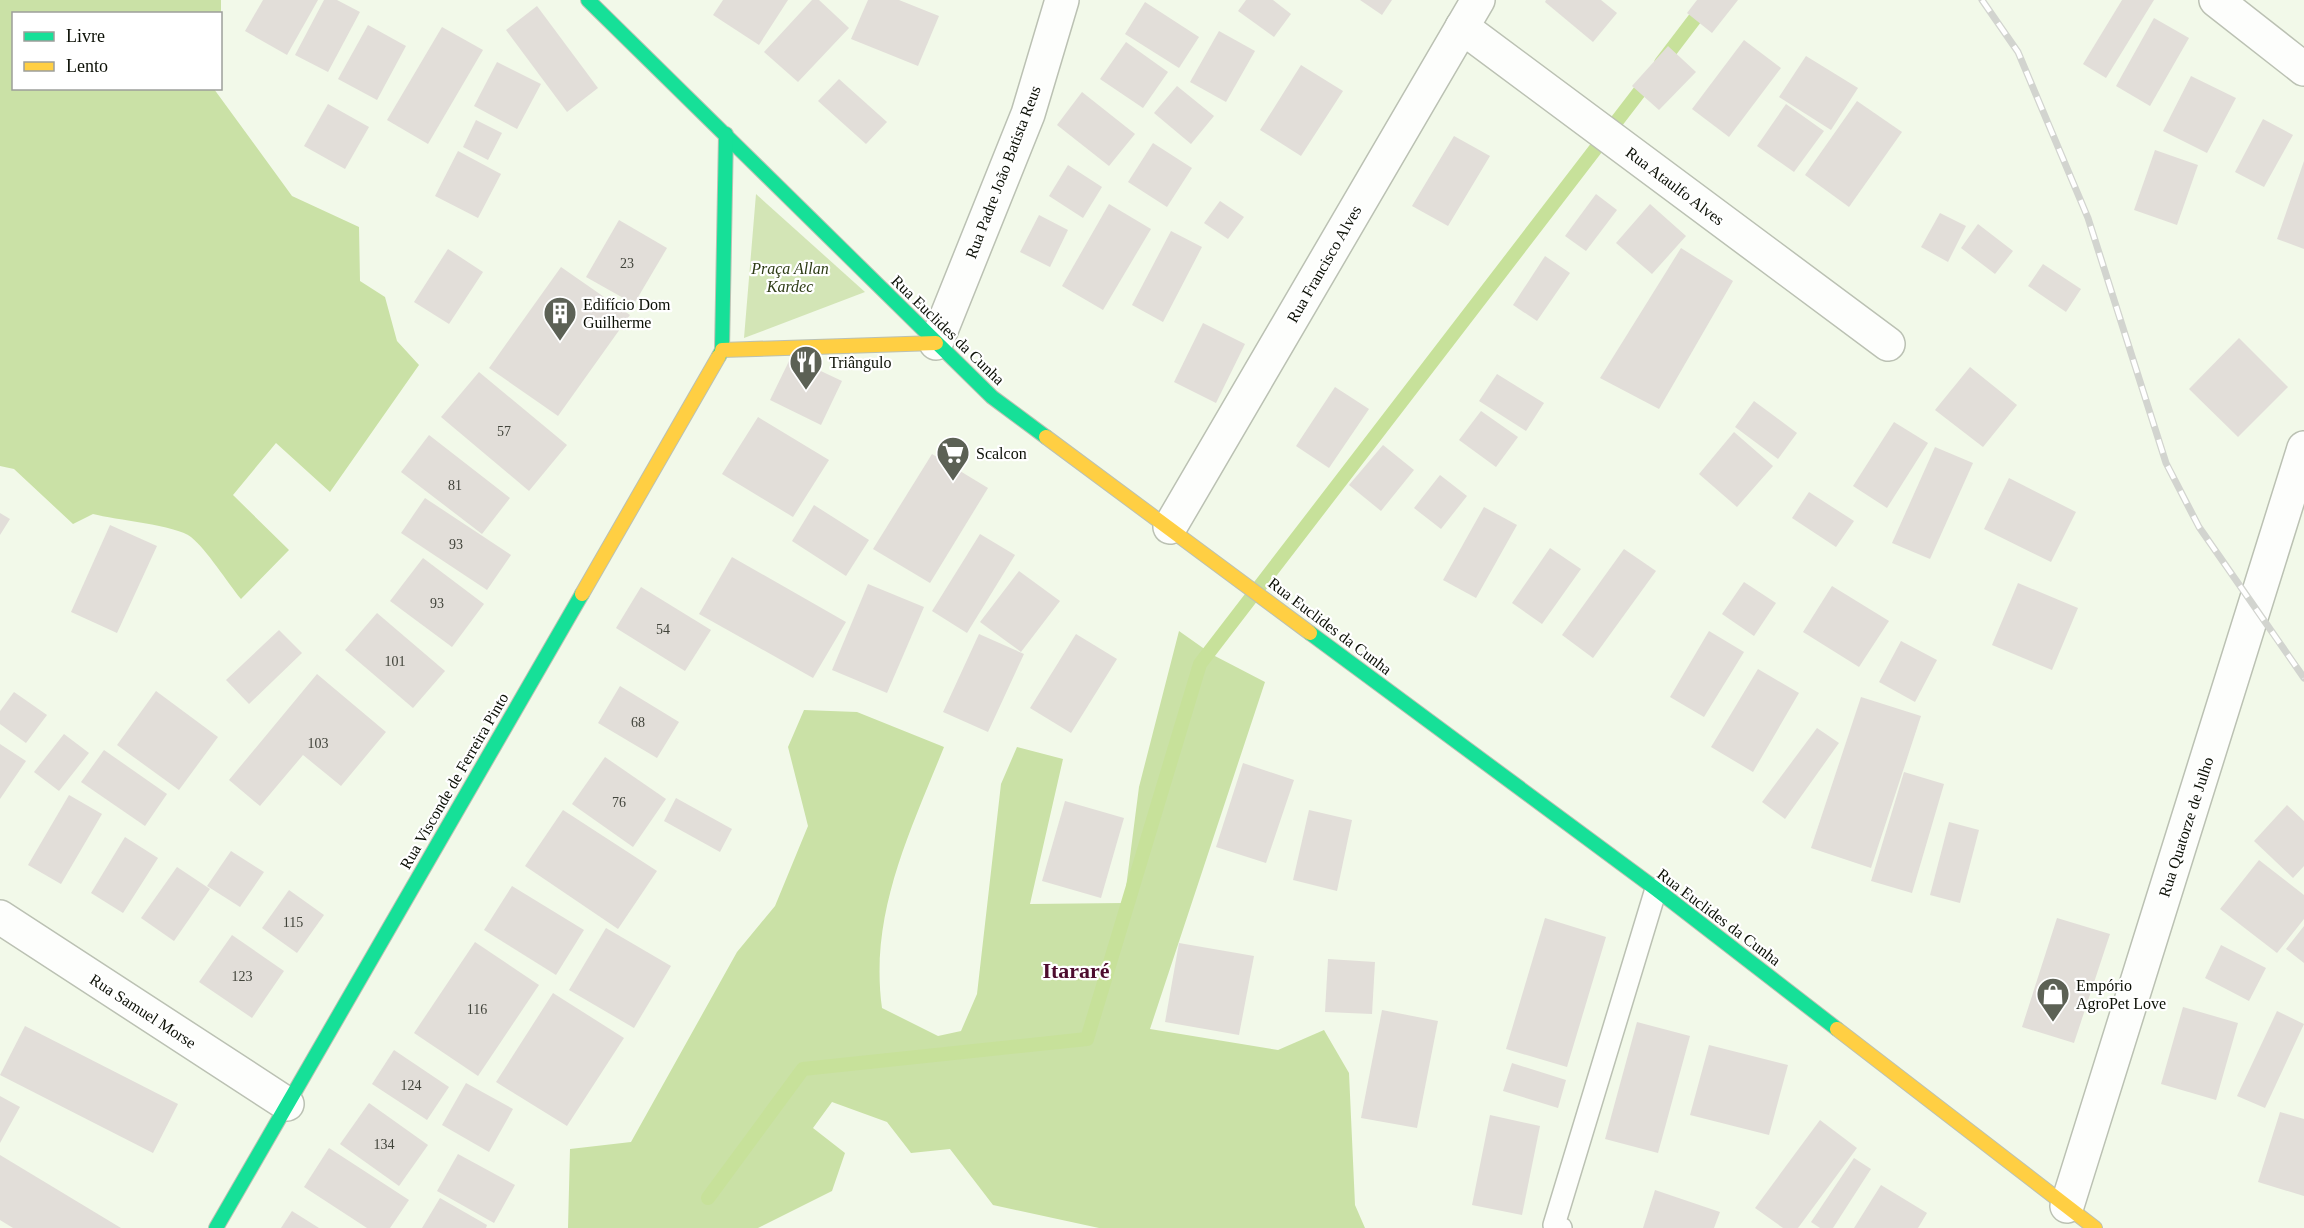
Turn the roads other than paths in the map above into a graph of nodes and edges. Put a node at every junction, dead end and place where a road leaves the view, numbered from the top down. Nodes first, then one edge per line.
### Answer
1 (588, 0) edge
2 (1062, 0) edge
3 (2216, 0) edge
4 (1470, 14) edge
5 (2304, 69) edge
6 (726, 134) junction
7 (936, 343) junction
8 (1888, 344) dead end
9 (722, 350) junction
10 (2304, 448) edge
11 (1170, 527) junction
12 (1656, 890) junction
13 (0, 917) edge
14 (287, 1104) junction
15 (2067, 1206) junction
16 (216, 1228) edge
17 (1561, 1228) edge
18 (2095, 1228) edge

1 - 6 main road, Rua Euclides da Cunha
2 - 7 street, Rua Padre João Batista Reus
3 - 5 street
4 - 8 street, Rua Ataulfo Alves
4 - 11 street, Rua Francisco Alves
6 - 7 main road, Rua Euclides da Cunha
6 - 9 main road, Rua Visconde de Ferreira Pinto
7 - 9 main road
7 - 11 main road, Rua Euclides da Cunha
9 - 14 main road, Rua Visconde de Ferreira Pinto
10 - 15 street, Rua Quatorze de Julho
11 - 12 main road, Rua Euclides da Cunha
12 - 15 main road, Rua Euclides da Cunha
12 - 17 lane
13 - 14 street, Rua Samuel Morse
14 - 16 main road, Rua Visconde de Ferreira Pinto
15 - 18 main road, Rua Euclides da Cunha

